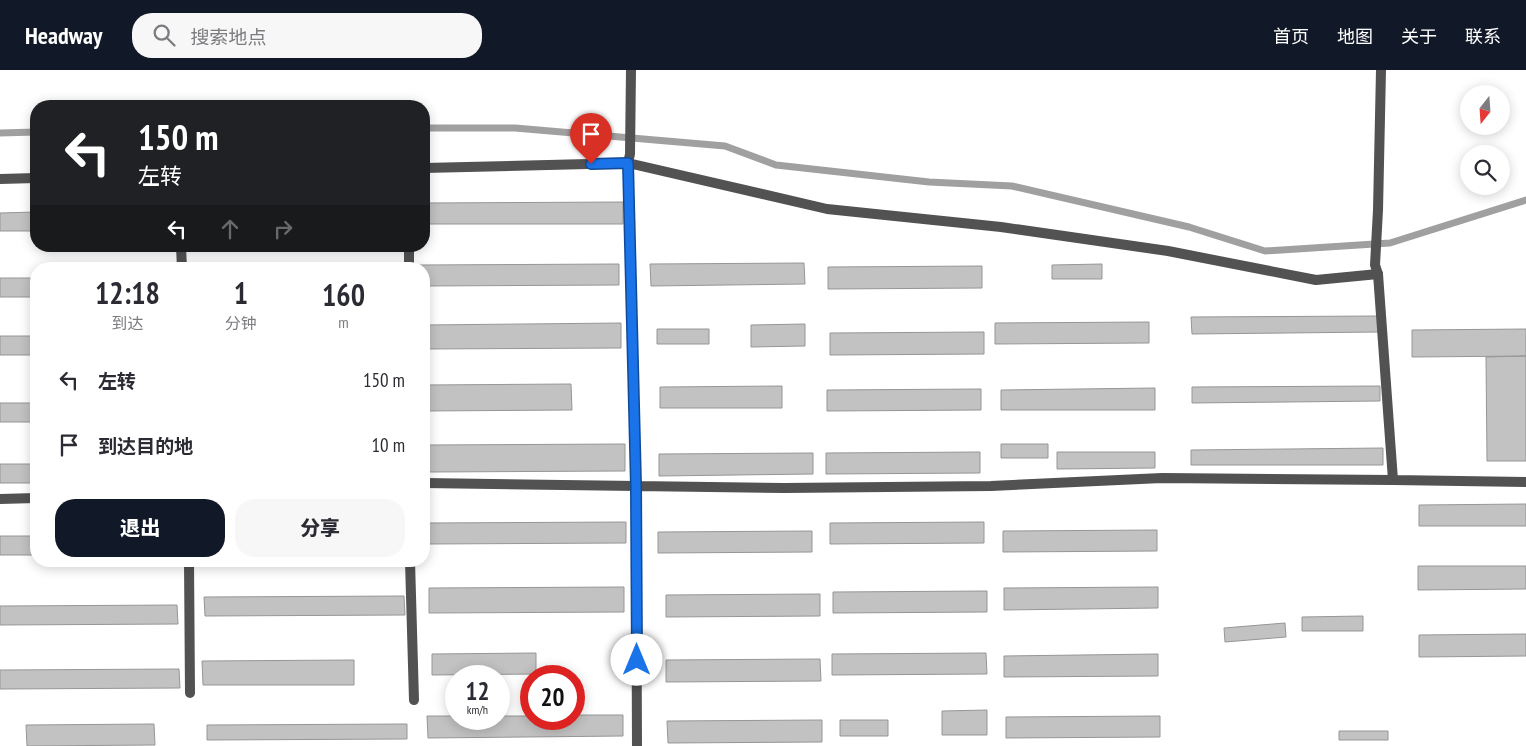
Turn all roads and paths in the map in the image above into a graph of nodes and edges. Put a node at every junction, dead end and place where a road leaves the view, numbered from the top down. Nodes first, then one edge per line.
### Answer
1 (631, 70) edge
2 (1380, 70) edge
3 (629, 158) junction
4 (430, 168) edge
5 (30, 178) edge
6 (0, 179) edge
7 (1376, 269) junction
8 (1393, 480) junction
9 (1526, 482) edge
10 (430, 483) edge
11 (636, 486) junction
12 (30, 498) edge
13 (0, 499) edge
14 (189, 567) edge
15 (410, 567) edge
16 (190, 693) dead end
17 (414, 700) dead end
18 (637, 746) edge

1 - 3 street
2 - 7 street
3 - 4 street
3 - 7 street
3 - 11 street
5 - 6 street
7 - 8 street
8 - 9 street
8 - 11 street
10 - 11 street
11 - 18 street
12 - 13 street
14 - 16 street
15 - 17 street

